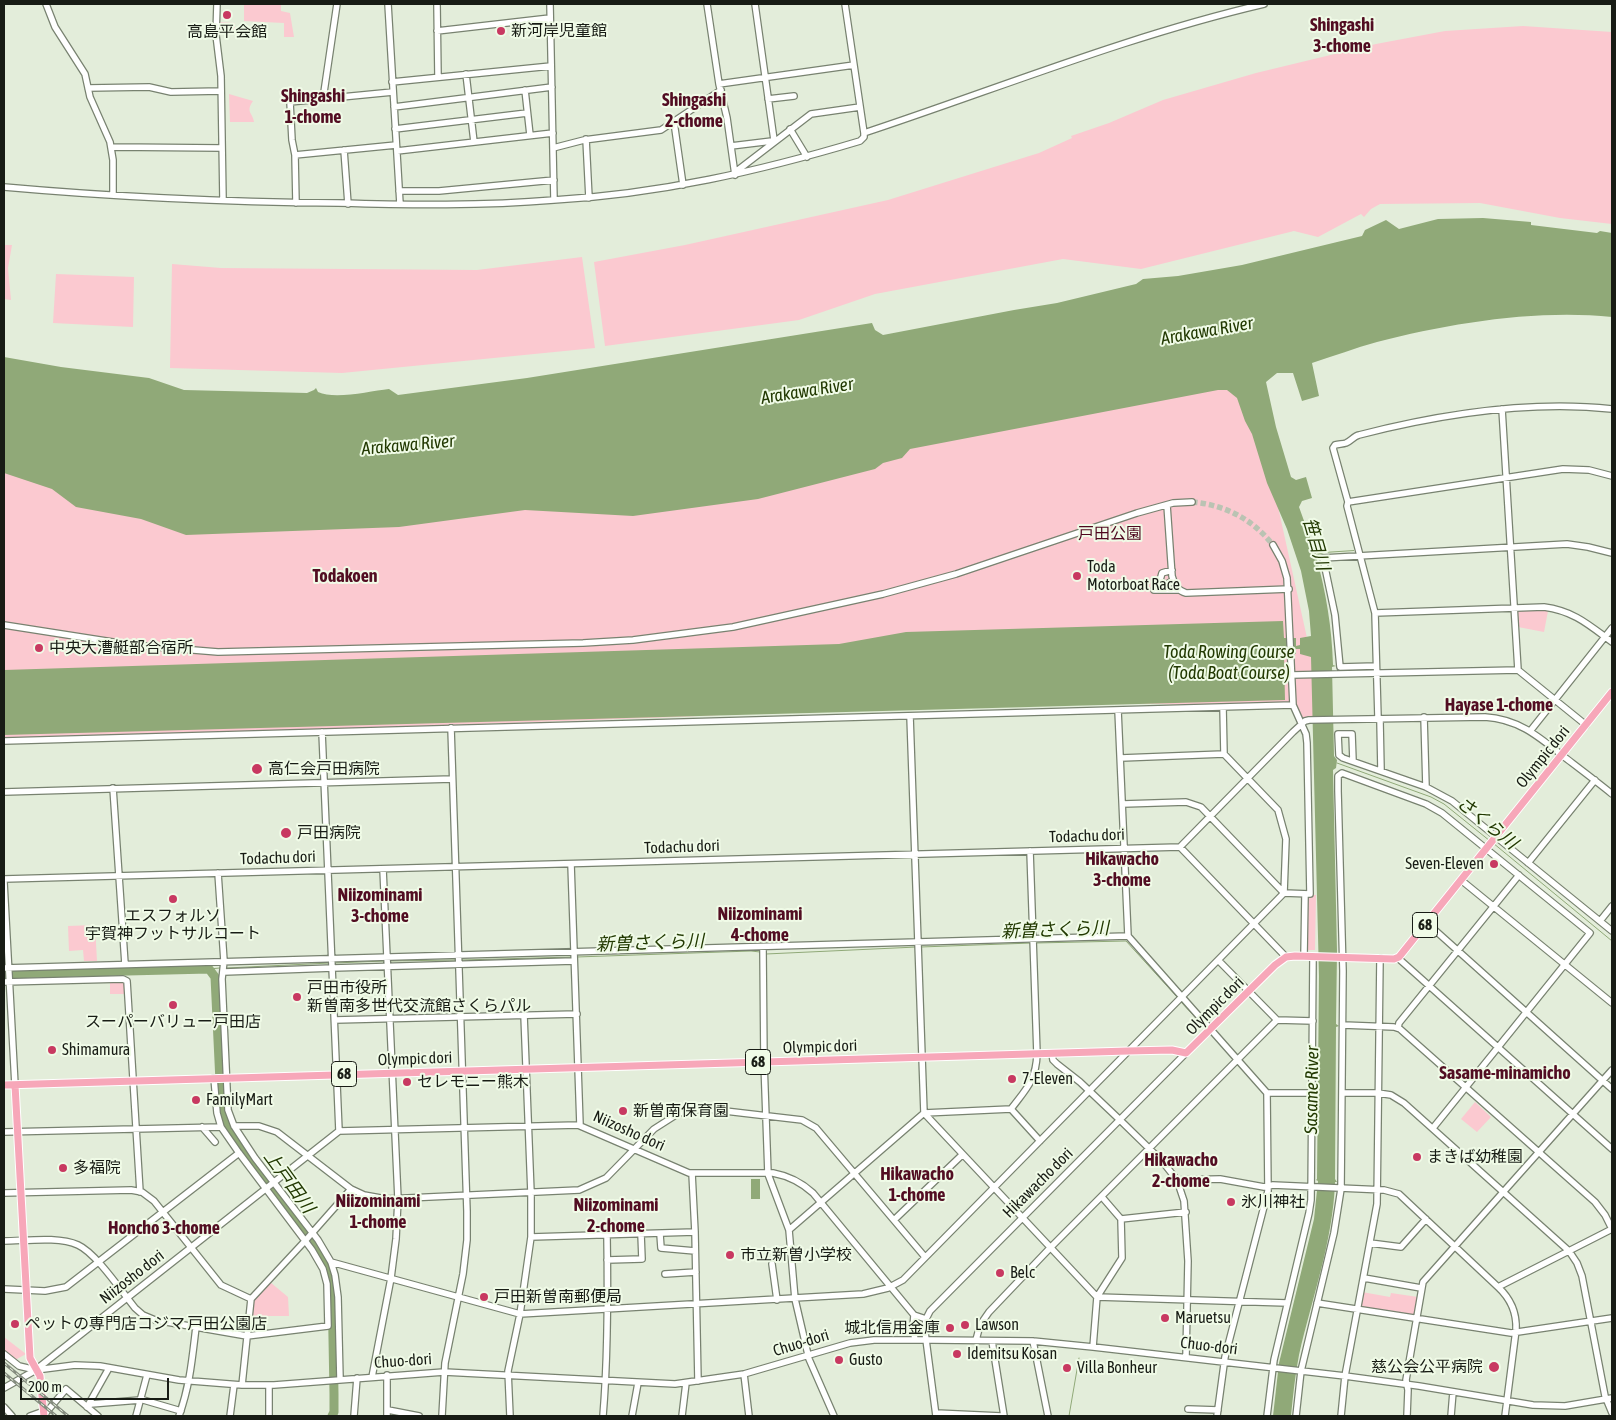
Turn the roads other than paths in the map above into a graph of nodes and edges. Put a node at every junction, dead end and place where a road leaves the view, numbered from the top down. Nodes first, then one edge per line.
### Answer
1 (46, 4) edge
2 (217, 4) edge
3 (337, 4) edge
4 (388, 4) edge
5 (437, 4) edge
6 (550, 4) edge
7 (708, 4) edge
8 (755, 4) edge
9 (845, 4) edge
10 (1264, 4) edge
11 (550, 18) junction
12 (437, 31) junction
13 (551, 66) junction
14 (854, 66) junction
15 (466, 74) junction
16 (438, 77) junction
17 (765, 78) junction
18 (392, 82) junction
19 (552, 87) junction
20 (720, 87) junction
21 (88, 88) junction
22 (525, 90) junction
23 (221, 91) junction
24 (393, 92) junction
25 (794, 96) dead end
26 (469, 97) junction
27 (323, 99) junction
28 (768, 99) junction
29 (394, 107) junction
30 (860, 107) junction
31 (527, 113) junction
32 (471, 120) junction
33 (674, 122) junction
34 (396, 129) junction
35 (790, 129) junction
36 (553, 133) junction
37 (864, 133) junction
38 (530, 136) junction
39 (586, 139) junction
40 (774, 140) junction
41 (474, 142) junction
42 (731, 146) junction
43 (112, 148) junction
44 (222, 148) junction
45 (397, 148) junction
46 (553, 148) junction
47 (344, 150) junction
48 (295, 155) junction
49 (807, 157) junction
50 (735, 175) junction
51 (554, 180) junction
52 (683, 185) junction
53 (4, 187) edge
54 (399, 191) junction
55 (113, 194) junction
56 (589, 198) junction
57 (223, 200) junction
58 (554, 200) junction
59 (296, 203) junction
60 (348, 204) junction
61 (400, 204) junction
62 (1502, 409) junction
63 (1612, 409) edge
64 (1612, 476) edge
65 (1506, 478) junction
66 (1192, 502) tunnel mouth
67 (1348, 502) junction
68 (1167, 505) junction
69 (1273, 545) tunnel mouth
70 (1511, 547) junction
71 (1612, 553) edge
72 (1360, 555) junction
73 (1172, 570) junction
74 (1173, 580) junction
75 (1289, 589) junction
76 (1154, 590) dead end
77 (1179, 590) junction
78 (1515, 608) junction
79 (1375, 613) junction
80 (4, 625) edge
81 (1612, 628) edge
82 (1605, 637) junction
83 (1612, 642) edge
84 (1374, 670) junction
85 (1518, 670) junction
86 (1292, 675) junction
87 (1612, 692) edge
88 (1555, 700) junction
89 (1293, 705) junction
90 (1223, 707) junction
91 (1118, 710) junction
92 (910, 716) junction
93 (1424, 717) junction
94 (1378, 718) junction
95 (1586, 724) junction
96 (1301, 725) junction
97 (450, 728) junction
98 (1531, 730) junction
99 (322, 732) junction
100 (4, 741) edge
101 (1224, 754) junction
102 (1562, 755) junction
103 (1121, 758) junction
104 (1354, 761) junction
105 (1381, 770) junction
106 (1248, 778) junction
107 (452, 779) junction
108 (1595, 780) junction
109 (324, 782) junction
110 (1426, 787) junction
111 (113, 788) junction
112 (4, 792) edge
113 (1612, 794) edge
114 (1123, 804) junction
115 (1210, 816) junction
116 (1496, 838) junction
117 (1180, 847) junction
118 (1488, 847) junction
119 (1124, 848) junction
120 (1030, 851) junction
121 (915, 854) junction
122 (1528, 863) junction
123 (571, 864) junction
124 (455, 866) junction
125 (384, 869) junction
126 (328, 870) junction
127 (218, 873) junction
128 (1519, 875) junction
129 (119, 876) junction
130 (4, 880) edge
131 (1461, 880) junction
132 (1284, 893) junction
133 (1308, 894) junction
134 (1493, 906) junction
135 (1612, 906) edge
136 (1600, 921) junction
137 (1426, 923) junction
138 (1254, 924) junction
139 (1612, 932) edge
140 (1128, 936) junction
141 (1033, 942) junction
142 (918, 945) junction
143 (1457, 951) junction
144 (763, 953) dead end
145 (1304, 956) junction
146 (574, 957) junction
147 (1286, 957) junction
148 (1315, 957) junction
149 (1340, 957) junction
150 (1380, 958) junction
151 (1398, 958) junction
152 (459, 959) junction
153 (1218, 960) junction
154 (388, 961) junction
155 (332, 963) junction
156 (125, 964) junction
157 (1565, 964) junction
158 (7, 968) edge
159 (224, 968) junction
160 (7, 981) edge
161 (1429, 986) junction
162 (1249, 991) junction
163 (1180, 998) junction
164 (1612, 1003) edge
165 (1526, 1012) junction
166 (576, 1014) junction
167 (524, 1015) junction
168 (462, 1016) junction
169 (390, 1019) junction
170 (335, 1020) junction
171 (1277, 1020) junction
172 (1313, 1021) junction
173 (1342, 1025) junction
174 (1379, 1026) junction
175 (1398, 1028) junction
176 (1210, 1030) junction
177 (1498, 1047) junction
178 (1128, 1051) junction
179 (1186, 1053) junction
180 (1037, 1054) junction
181 (1052, 1054) junction
182 (922, 1058) junction
183 (1237, 1060) junction
184 (764, 1062) junction
185 (578, 1068) junction
186 (526, 1069) junction
187 (1612, 1070) edge
188 (463, 1071) junction
189 (392, 1073) junction
190 (337, 1075) junction
191 (215, 1078) junction
192 (226, 1078) junction
193 (1602, 1080) junction
194 (133, 1081) junction
195 (15, 1084) junction
196 (4, 1085) edge
197 (1465, 1086) junction
198 (1612, 1089) edge
199 (1090, 1091) junction
200 (1267, 1093) junction
201 (1312, 1093) junction
202 (1342, 1093) junction
203 (1378, 1093) junction
204 (1011, 1109) junction
205 (924, 1112) junction
206 (1572, 1114) junction
207 (765, 1116) junction
208 (1120, 1120) junction
209 (580, 1125) junction
210 (234, 1126) junction
211 (529, 1126) junction
212 (202, 1127) junction
213 (221, 1127) junction
214 (464, 1128) junction
215 (1432, 1128) junction
216 (137, 1129) junction
217 (394, 1129) junction
218 (18, 1131) junction
219 (339, 1131) junction
220 (4, 1132) edge
221 (1040, 1141) junction
222 (215, 1142) dead end
223 (635, 1149) junction
224 (1149, 1149) junction
225 (1612, 1149) edge
226 (1538, 1151) junction
227 (239, 1153) junction
228 (962, 1155) junction
229 (308, 1156) junction
230 (854, 1172) junction
231 (692, 1173) junction
232 (768, 1174) junction
233 (1177, 1180) junction
234 (274, 1183) junction
235 (1269, 1186) junction
236 (994, 1187) junction
237 (1312, 1188) junction
238 (267, 1189) junction
239 (351, 1189) junction
240 (1340, 1189) junction
241 (1377, 1190) junction
242 (21, 1192) junction
243 (140, 1192) junction
244 (1502, 1192) junction
245 (4, 1193) edge
246 (531, 1193) junction
247 (467, 1195) junction
248 (1102, 1197) junction
249 (398, 1199) junction
250 (821, 1203) junction
251 (163, 1212) junction
252 (1186, 1212) junction
253 (1022, 1218) junction
254 (1121, 1219) junction
255 (1426, 1219) junction
256 (894, 1220) junction
257 (1612, 1229) edge
258 (789, 1230) junction
259 (695, 1232) junction
260 (312, 1233) junction
261 (641, 1234) junction
262 (660, 1234) junction
263 (607, 1236) junction
264 (531, 1237) junction
265 (4, 1240) edge
266 (24, 1241) junction
267 (305, 1241) junction
268 (1370, 1244) junction
269 (1454, 1246) junction
270 (191, 1248) junction
271 (1050, 1248) junction
272 (696, 1251) junction
273 (1569, 1251) junction
274 (925, 1257) junction
275 (607, 1260) junction
276 (98, 1262) junction
277 (331, 1262) junction
278 (772, 1264) dead end
279 (696, 1272) junction
280 (665, 1274) dead end
281 (391, 1278) junction
282 (1364, 1278) junction
283 (891, 1287) junction
284 (1498, 1287) junction
285 (1421, 1288) junction
286 (4, 1289) edge
287 (26, 1290) junction
288 (458, 1297) junction
289 (127, 1298) junction
290 (1097, 1298) junction
291 (251, 1299) junction
292 (795, 1299) junction
293 (777, 1300) junction
294 (1187, 1300) junction
295 (1239, 1301) junction
296 (1287, 1303) junction
297 (697, 1304) junction
298 (1316, 1304) junction
299 (609, 1310) junction
300 (1358, 1310) junction
301 (520, 1314) junction
302 (914, 1315) junction
303 (1612, 1318) edge
304 (926, 1319) junction
305 (1416, 1319) junction
306 (1590, 1322) junction
307 (196, 1327) junction
308 (1515, 1334) junction
309 (247, 1336) junction
310 (915, 1340) junction
311 (926, 1340) junction
312 (976, 1340) junction
313 (992, 1340) junction
314 (1032, 1341) junction
315 (1093, 1346) junction
316 (4, 1354) edge
317 (808, 1355) junction
318 (1186, 1357) junction
319 (1224, 1362) junction
320 (110, 1368) junction
321 (1274, 1368) junction
322 (36, 1370) junction
323 (1300, 1371) junction
324 (444, 1372) junction
325 (744, 1374) junction
326 (147, 1375) junction
327 (387, 1375) junction
328 (508, 1375) junction
329 (1345, 1376) junction
330 (372, 1377) junction
331 (357, 1378) junction
332 (336, 1380) junction
333 (190, 1381) junction
334 (607, 1381) junction
335 (698, 1381) junction
336 (686, 1382) junction
337 (638, 1383) junction
338 (234, 1385) junction
339 (242, 1385) junction
340 (269, 1385) junction
341 (1407, 1385) junction
342 (4, 1388) edge
343 (1453, 1392) junction
344 (1610, 1399) edge
345 (140, 1400) junction
346 (1506, 1401) junction
347 (87, 1406) junction
348 (4, 1407) edge
349 (1188, 1409) dead end
350 (180, 1413) edge
351 (388, 1413) edge
352 (1217, 1413) edge
353 (1612, 1413) edge
354 (44, 1414) edge
355 (936, 1415) edge
356 (12, 1416) edge
357 (30, 1416) edge
358 (98, 1416) edge
359 (136, 1416) edge
360 (230, 1416) edge
361 (269, 1416) edge
362 (354, 1416) edge
363 (419, 1416) edge
364 (442, 1416) edge
365 (510, 1416) edge
366 (603, 1416) edge
367 (632, 1416) edge
368 (682, 1416) edge
369 (749, 1416) edge
370 (834, 1416) edge
371 (1002, 1416) edge
372 (1048, 1416) edge
373 (1268, 1416) edge
374 (1296, 1416) edge
375 (1341, 1416) edge
376 (1406, 1416) edge
377 (1451, 1416) edge
378 (1505, 1416) edge

1 - 21 street
2 - 23 street
3 - 27 street
4 - 18 street
5 - 12 street
6 - 11 street
7 - 20 street
8 - 17 street
9 - 14 street
10 - 37 street
11 - 12 street
11 - 13 street
12 - 16 street
13 - 15 street
13 - 19 street
14 - 17 street
14 - 30 street
15 - 16 street
15 - 26 street
16 - 18 street
17 - 20 street
17 - 28 street
18 - 24 street
19 - 22 street
19 - 36 street
20 - 33 street
20 - 42 street
21 - 23 street
21 - 43 street
22 - 26 street
22 - 31 street
23 - 44 street
24 - 27 street
24 - 29 street
25 - 28 street
26 - 29 street
26 - 32 street
27 - 48 street
28 - 40 street
29 - 34 street
30 - 35 street
30 - 37 street
31 - 32 street
31 - 38 street
32 - 34 street
32 - 41 street
33 - 39 street
33 - 52 street
34 - 45 street
35 - 40 street
35 - 49 street
36 - 38 street
36 - 46 street
37 - 49 street
38 - 41 street
39 - 46 street
39 - 56 street
40 - 42 street
40 - 50 street
41 - 45 street
42 - 50 street
43 - 44 street
43 - 55 street
44 - 57 street
45 - 47 street
45 - 54 street
46 - 51 street
47 - 48 street
47 - 60 street
48 - 59 street
49 - 50 street
50 - 52 street
51 - 54 street
51 - 58 street
52 - 56 street
53 - 55 street
54 - 61 street
55 - 57 street
56 - 58 street
57 - 59 street
58 - 61 street
59 - 60 street
60 - 61 street
62 - 63 street
62 - 65 street
62 - 67 street
64 - 65 street
65 - 67 street
65 - 70 street
66 - 68 street
67 - 72 street
68 - 73 street
68 - 80 street
69 - 75 street
70 - 71 street
70 - 72 street
70 - 78 street
72 - 79 street
72 - 84 street
73 - 74 street
73 - 74 street
74 - 77 street
75 - 77 street
75 - 86 street
76 - 77 street
78 - 79 street
78 - 82 street
78 - 85 street
79 - 84 street
81 - 82 street
82 - 83 street
82 - 88 street
84 - 85 street
84 - 86 street
84 - 94 street
85 - 88 street
86 - 89 street
87 - 95 main road, Olympic dori / 68
88 - 95 street
88 - 98 street
89 - 90 street
89 - 96 street
90 - 91 street
90 - 101 street
91 - 92 street
91 - 103 street
92 - 97 street
92 - 121 street
93 - 94 street
93 - 98 street
93 - 110 street
94 - 96 street
94 - 105 street
95 - 102 main road, Olympic dori / 68
96 - 106 street
96 - 133 street
97 - 99 street
97 - 107 street
98 - 102 street
99 - 100 street
99 - 109 street
101 - 103 street
101 - 106 street
102 - 108 street
102 - 116 main road, Olympic dori / 68
103 - 114 street
104 - 104 street
104 - 105 street
105 - 110 street
106 - 115 street
106 - 132 street
107 - 109 street
107 - 124 street
108 - 113 street
108 - 122 street
109 - 111 street
109 - 126 street
110 - 116 street
111 - 112 street
111 - 129 street
114 - 115 street
114 - 119 street
115 - 117 street
115 - 132 street
116 - 118 main road, 68
116 - 122 street
117 - 119 street, Todachu dori
117 - 138 street
118 - 128 street
118 - 131 main road, 68
118 - 149 street
119 - 120 street, Todachu dori
119 - 140 street
120 - 121 street, Todachu dori
120 - 141 street
121 - 123 street, Todachu dori
121 - 142 street
122 - 136 street
123 - 124 street, Todachu dori
123 - 146 street
124 - 125 street, Todachu dori
124 - 152 street
125 - 126 street, Todachu dori
125 - 154 street
126 - 127 street, Todachu dori
126 - 155 street
127 - 129 street, Todachu dori
127 - 159 street
128 - 134 street
128 - 157 street
129 - 130 street, Todachu dori
129 - 156 street
130 - 158 street
131 - 134 street
131 - 137 main road, 68
132 - 133 street
132 - 138 street
133 - 145 street
134 - 143 street
134 - 157 street
135 - 136 street
136 - 139 street
137 - 143 street
137 - 151 main road, 68
138 - 147 street
138 - 153 street
140 - 141 street
140 - 163 street
141 - 142 street
141 - 180 street
142 - 146 street
142 - 182 street
143 - 161 street
143 - 165 street
144 - 184 street
145 - 147 main road
145 - 148 main road
146 - 152 street
146 - 152 street
146 - 166 street
147 - 162 main road, Olympic dori
148 - 149 main road
148 - 172 street
149 - 150 main road
149 - 173 street
150 - 151 main road
150 - 174 street
151 - 161 street
152 - 154 street
152 - 154 street
152 - 168 street
153 - 162 street
153 - 163 street
154 - 155 street
154 - 155 street
154 - 169 street
155 - 159 street
155 - 159 street
155 - 170 street
156 - 158 street
156 - 159 street
157 - 164 street
157 - 165 street
158 - 160 street
159 - 192 street
160 - 194 street
160 - 195 street
161 - 175 street
161 - 177 street
162 - 171 street
162 - 176 main road, Olympic dori
163 - 176 street
163 - 178 street
165 - 177 street
165 - 193 street
166 - 167 street
166 - 185 street
167 - 168 street
167 - 186 street
168 - 169 street
168 - 188 street
169 - 170 street
169 - 189 street
170 - 190 street
171 - 172 street
171 - 183 street
172 - 201 street
173 - 174 street
173 - 202 street
174 - 175 street
174 - 203 street
175 - 197 street
176 - 179 main road, Olympic dori
176 - 183 street
177 - 197 street
177 - 206 street
178 - 179 main road, Olympic dori / 68
178 - 181 main road, Olympic dori / 68
178 - 199 street
179 - 208 street, Hikawacho dori
180 - 181 main road, Olympic dori / 68
180 - 182 main road, Olympic dori / 68
180 - 204 street
181 - 199 street
182 - 184 main road, Olympic dori / 68
182 - 205 street
183 - 200 street
183 - 224 street
184 - 185 main road, Olympic dori / 68
184 - 207 street
185 - 186 main road, Olympic dori / 68
185 - 209 street
186 - 188 main road, Olympic dori / 68
186 - 211 street
187 - 193 street
188 - 189 main road, Olympic dori / 68
188 - 214 street
189 - 190 main road, Olympic dori / 68
189 - 217 street
190 - 192 main road, Olympic dori / 68
190 - 219 street
191 - 192 main road, 68
191 - 194 main road, 68
191 - 213 street
192 - 210 street
193 - 198 street
193 - 206 street
194 - 195 main road, 68
194 - 216 street
195 - 196 main road, 68
195 - 218 main road
197 - 215 street
197 - 226 street
199 - 208 street
199 - 221 street
200 - 201 street
200 - 235 street
201 - 237 street
202 - 203 street
202 - 240 street
203 - 215 street
203 - 241 street
204 - 205 street
204 - 221 street
205 - 228 street
205 - 230 street
206 - 225 street
206 - 226 street
207 - 223 street
207 - 230 street
207 - 232 street
208 - 224 street
208 - 253 street, Hikawacho dori
209 - 211 street, Niizosho dori
209 - 223 street, Niizosho dori
210 - 229 street
210 - 234 street
211 - 214 street, Niizosho dori
211 - 246 street
212 - 213 street
212 - 216 street
212 - 222 street
213 - 227 street
214 - 217 street, Niizosho dori
214 - 247 street
215 - 244 street
216 - 218 street
216 - 243 street
217 - 219 street, Niizosho dori
217 - 249 street
218 - 220 street
218 - 242 main road
219 - 229 street
221 - 236 street
223 - 231 street, Niizosho dori
223 - 246 street
224 - 233 street
224 - 248 street
226 - 244 street
226 - 257 street
227 - 238 street
227 - 251 street
228 - 236 street
228 - 256 street
229 - 234 street
229 - 239 street
230 - 250 street
230 - 256 street
231 - 232 street, Niizosho dori
231 - 259 street
232 - 250 street, Niizosho dori
232 - 258 street
233 - 235 street
233 - 252 street
234 - 238 street, Niizosho dori
234 - 260 street
235 - 237 street
235 - 295 street
236 - 253 street
236 - 274 street
237 - 240 street
237 - 296 street
238 - 267 street
238 - 270 street, Niizosho dori
239 - 249 street
239 - 260 street
240 - 241 street
240 - 298 street
241 - 255 street
241 - 268 street
242 - 243 street
242 - 245 street
242 - 266 main road
243 - 251 street
244 - 269 street
244 - 273 street
246 - 247 street
246 - 264 street
247 - 249 street
247 - 288 street
248 - 254 street
248 - 271 street
249 - 281 street
250 - 258 street
250 - 283 street, Niizosho dori
251 - 270 street
251 - 276 street
252 - 254 street
252 - 294 street
253 - 271 street
253 - 304 street, Hikawacho dori
254 - 290 street
255 - 268 street
255 - 269 street
256 - 274 street
257 - 273 street
258 - 292 street
259 - 262 street
259 - 272 street
260 - 267 street
260 - 277 street
261 - 262 street
261 - 263 street
261 - 275 street
262 - 272 street
263 - 264 street
263 - 275 street
264 - 301 street
265 - 266 street
266 - 276 street
266 - 287 main road
267 - 291 street
267 - 309 street
268 - 282 street
269 - 284 street
269 - 285 street
270 - 289 street, Niizosho dori
270 - 291 street
271 - 290 street
271 - 312 street
272 - 279 street
273 - 284 street
273 - 306 street
274 - 283 street
275 - 299 street
276 - 287 street
276 - 289 street
277 - 281 street
277 - 332 street
278 - 293 street
279 - 280 street
279 - 297 street
281 - 288 street
281 - 330 street
282 - 285 street
282 - 300 street
283 - 292 street
283 - 302 street, Niizosho dori
284 - 308 street
285 - 305 street
286 - 287 street
287 - 322 main road
288 - 301 street
288 - 324 street
289 - 307 street
289 - 322 street, Niizosho dori
290 - 294 street
290 - 315 street
291 - 309 street
292 - 293 street
292 - 317 street
293 - 297 street
294 - 295 street
294 - 318 street
295 - 296 street
295 - 319 street
296 - 321 street
297 - 299 street
297 - 335 street
298 - 300 street
298 - 323 street
299 - 301 street
299 - 334 street
300 - 305 street
300 - 329 street
301 - 328 street
302 - 304 street
302 - 310 street
303 - 306 street
304 - 311 street
305 - 308 street
305 - 341 street
306 - 308 street
306 - 344 street
307 - 309 street
307 - 333 street
308 - 346 street
309 - 339 street
310 - 311 street, Chuo-dori
310 - 317 street, Chuo-dori
311 - 312 street, Chuo-dori
311 - 355 street
312 - 313 street, Chuo-dori
313 - 314 street, Chuo-dori
313 - 371 street
314 - 315 street, Chuo-dori
314 - 372 street
315 - 318 street, Chuo-dori
316 - 322 street
317 - 325 street, Chuo-dori
317 - 370 street
318 - 319 street, Chuo-dori
319 - 321 street, Chuo-dori
319 - 352 street
320 - 322 street, Chuo-dori
320 - 326 street, Chuo-dori
320 - 347 street
321 - 323 street, Chuo-dori
321 - 373 street
322 - 342 street, Chuo-dori
322 - 354 main road
323 - 329 street
323 - 374 street
324 - 327 street, Chuo-dori
324 - 328 street, Chuo-dori
324 - 364 street
325 - 335 street, Chuo-dori
325 - 369 street
326 - 333 street, Chuo-dori
326 - 345 street
327 - 330 street, Chuo-dori
327 - 351 street
328 - 334 street, Chuo-dori
328 - 365 street
329 - 341 street
329 - 375 street
330 - 331 street, Chuo-dori
331 - 332 street, Chuo-dori
331 - 362 street
332 - 340 street, Chuo-dori
333 - 338 street, Chuo-dori
333 - 350 street
334 - 337 street, Chuo-dori
334 - 366 street
335 - 336 street, Chuo-dori
336 - 337 street, Chuo-dori
336 - 368 street
337 - 367 street
338 - 339 street, Chuo-dori
338 - 360 street
339 - 340 street, Chuo-dori
340 - 361 street
341 - 343 street
341 - 376 street
343 - 346 street
343 - 377 street
344 - 346 street
344 - 353 street
345 - 347 street
345 - 350 street
345 - 359 street
346 - 378 street
347 - 354 street
347 - 358 street
348 - 356 street
349 - 352 street
351 - 363 street
354 - 357 street
355 - 371 street

